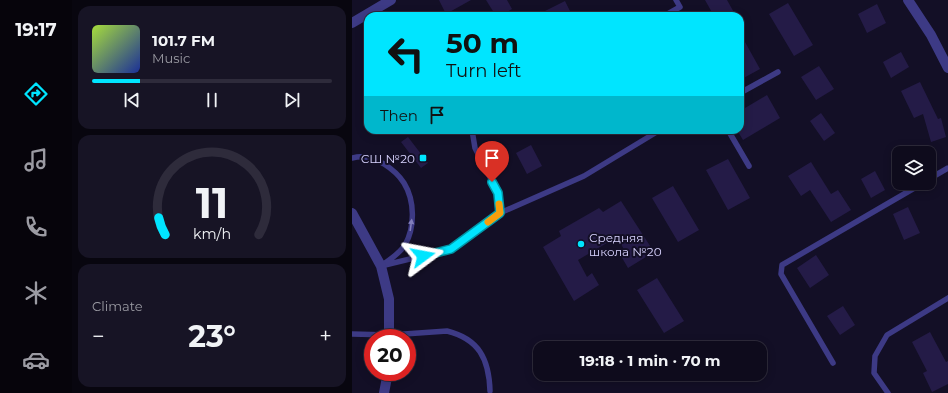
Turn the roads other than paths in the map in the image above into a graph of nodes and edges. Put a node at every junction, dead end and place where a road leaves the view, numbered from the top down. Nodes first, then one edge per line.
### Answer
1 (391, 0) edge
2 (676, 0) edge
3 (908, 0) edge
4 (372, 12) edge
5 (671, 12) edge
6 (364, 17) edge
7 (352, 24) edge
8 (948, 68) edge
9 (778, 72) dead end
10 (744, 91) edge
11 (473, 134) edge
12 (653, 134) edge
13 (730, 134) edge
14 (352, 158) edge
15 (749, 166) dead end
16 (948, 168) edge
17 (936, 175) edge
18 (911, 190) edge
19 (352, 213) edge
20 (500, 213) junction
21 (381, 266) junction
22 (948, 298) edge
23 (390, 329) edge
24 (352, 334) edge
25 (416, 334) edge
26 (364, 335) edge
27 (833, 363) dead end
28 (386, 381) edge
29 (490, 391) dead end
30 (384, 393) edge
31 (888, 393) edge

1 - 4 street
2 - 5 lane
3 - 8 street
6 - 7 street
9 - 10 lane
11 - 20 lane
12 - 20 lane
13 - 15 lane
21 -> 14 lane
16 - 17 lane
18 - 27 lane
19 - 21 street
20 - 21 lane
21 - 23 street
22 - 31 lane
24 - 26 lane
25 - 29 lane
28 - 30 street

